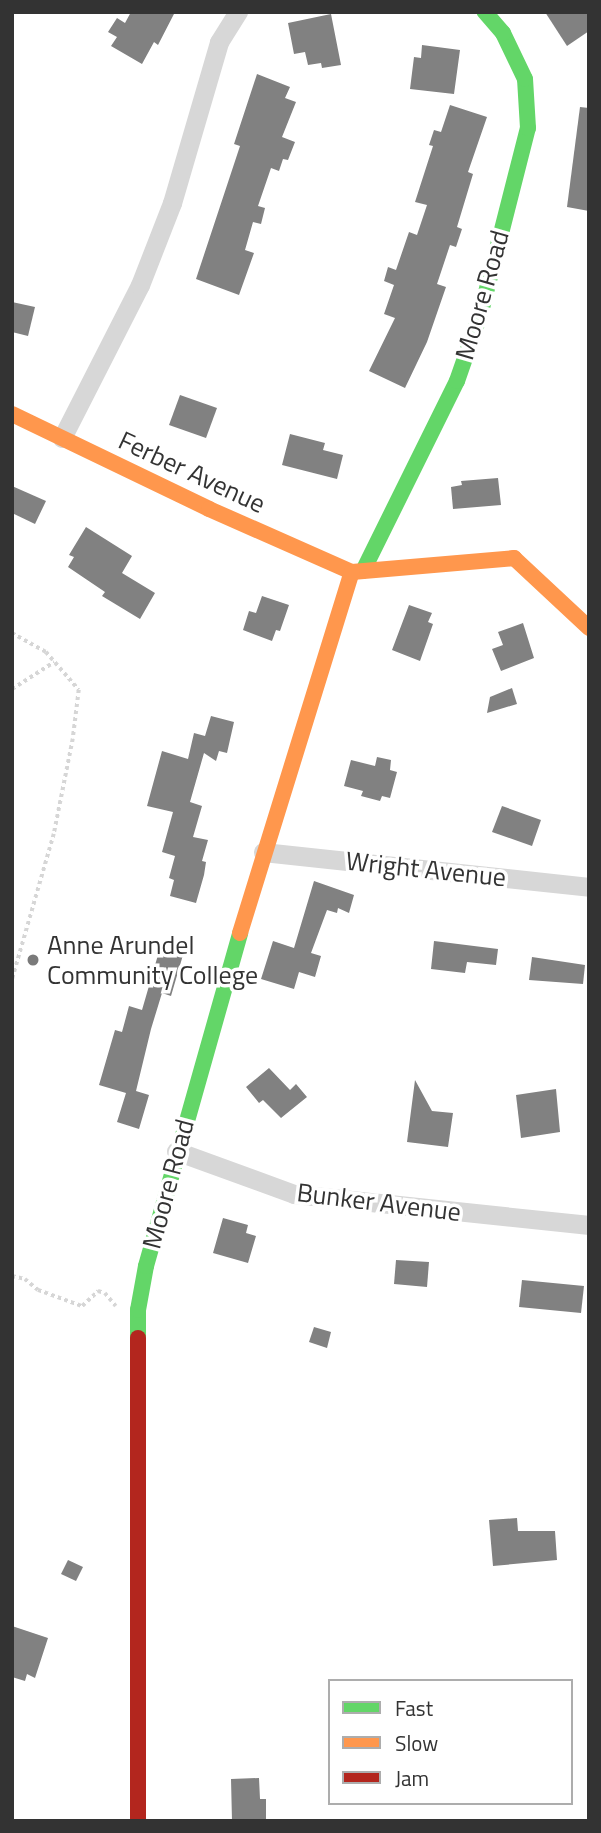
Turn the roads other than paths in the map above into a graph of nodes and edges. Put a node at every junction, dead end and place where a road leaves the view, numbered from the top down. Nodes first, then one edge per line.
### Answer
1 (238, 12) edge
2 (485, 12) edge
3 (12, 414) edge
4 (62, 438) junction
5 (358, 572) junction
6 (589, 628) edge
7 (263, 852) junction
8 (589, 887) edge
9 (176, 1151) junction
10 (589, 1226) edge
11 (138, 1821) edge

1 - 4 street
2 - 5 street, Moore Road
3 - 4 street, Ferber Avenue
4 - 5 street, Ferber Avenue
5 - 6 street
5 - 7 street, Moore Road
7 - 8 street, Wright Avenue
7 - 9 street, Moore Road
9 - 10 street, Bunker Avenue
9 - 11 street, Moore Road

